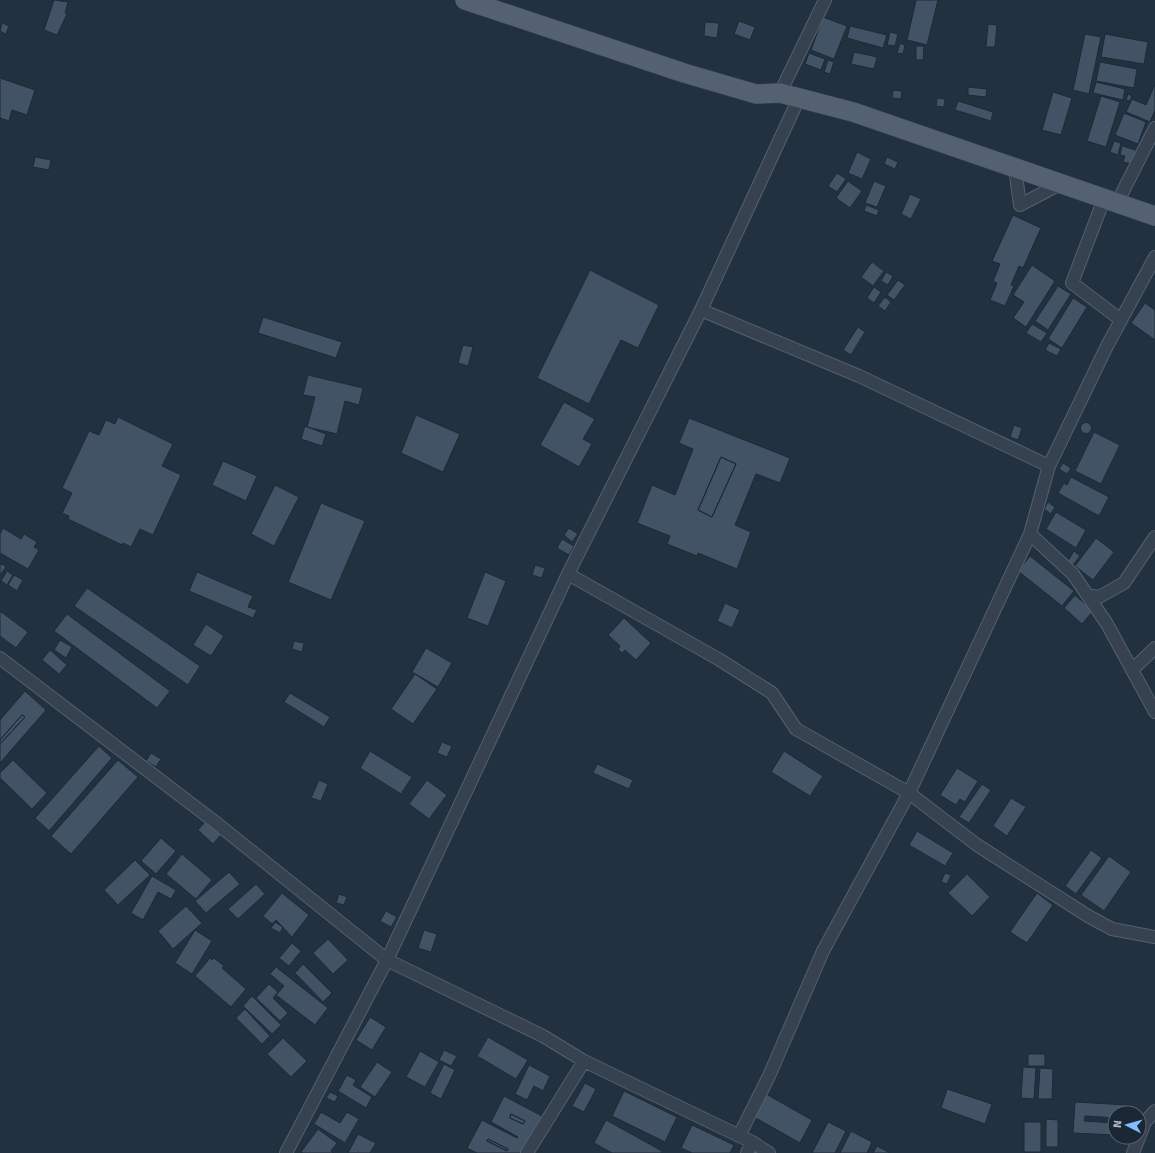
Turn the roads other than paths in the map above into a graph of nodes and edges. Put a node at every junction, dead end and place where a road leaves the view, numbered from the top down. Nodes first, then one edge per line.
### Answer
1 (465, 0) edge
2 (825, 0) edge
3 (780, 93) junction
4 (799, 98) junction
5 (1155, 128) edge
6 (1015, 168) junction
7 (1060, 184) junction
8 (1110, 201) junction
9 (1155, 216) edge
10 (1155, 257) edge
11 (700, 310) junction
12 (1121, 320) junction
13 (1049, 466) junction
14 (1030, 534) junction
15 (1155, 537) edge
16 (568, 574) junction
17 (1087, 595) junction
18 (1155, 648) edge
19 (0, 658) edge
20 (1132, 670) junction
21 (1155, 712) edge
22 (909, 793) junction
23 (1155, 937) edge
24 (387, 960) junction
25 (584, 1061) junction
26 (1155, 1111) edge
27 (1150, 1122) edge
28 (739, 1136) junction
29 (752, 1142) junction
30 (286, 1153) edge
31 (527, 1153) edge
32 (747, 1153) edge
33 (769, 1153) edge
34 (1133, 1153) edge

1 - 3 main road
2 - 3 street
3 - 4 main road
4 - 6 main road
4 - 11 street
5 - 8 street
6 - 7 main road
6 - 7 street
7 - 8 main road
8 - 9 main road
8 - 12 street
10 - 12 street
11 - 13 street
11 - 16 street
12 - 13 street
13 - 14 street
14 - 17 street
14 - 22 street
15 - 17 street
16 - 22 street
16 - 24 street
17 - 20 street
18 - 20 street
19 - 24 street
20 - 21 street
22 - 23 street
22 - 28 street
24 - 25 street
24 - 30 street
25 - 28 street
25 - 31 street
26 - 27 street
27 - 34 street
28 - 29 street
29 - 32 street
29 - 33 street

